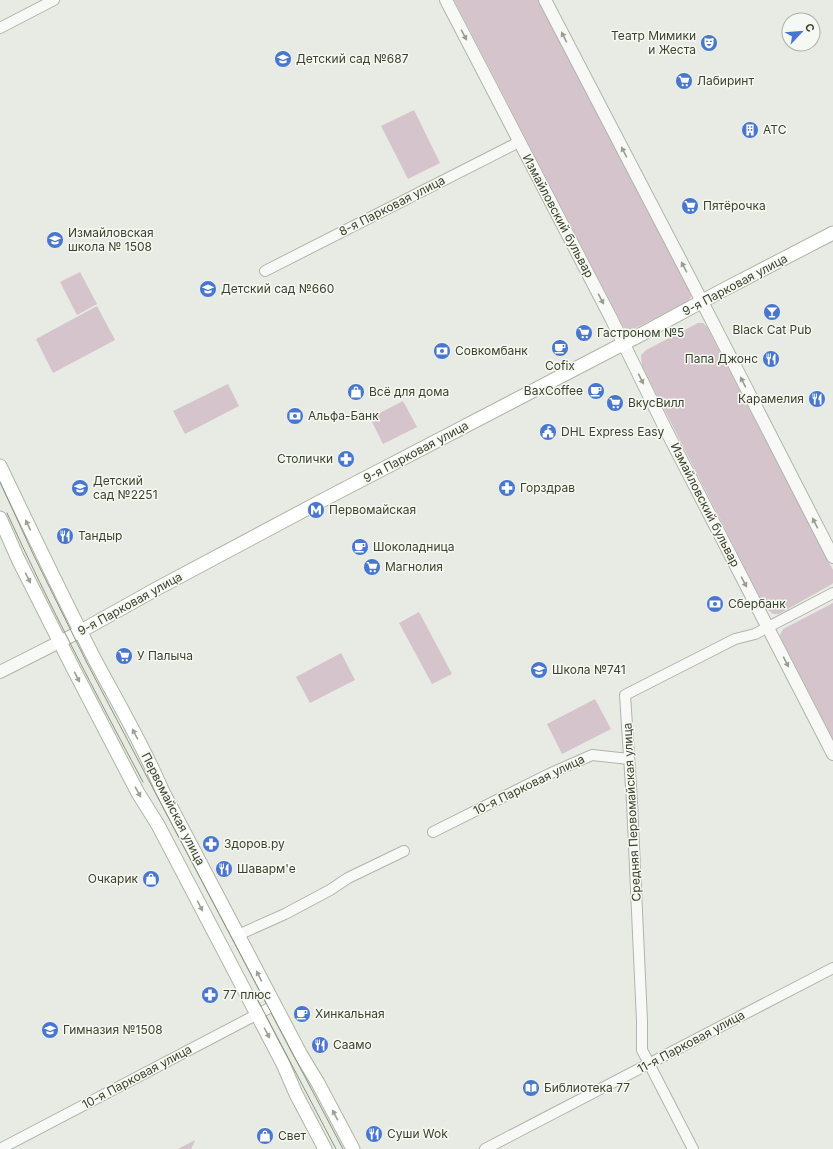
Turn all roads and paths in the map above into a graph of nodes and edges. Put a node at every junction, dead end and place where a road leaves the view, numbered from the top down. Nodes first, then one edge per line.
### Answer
1 (54, 0) edge
2 (446, 0) edge
3 (545, 0) edge
4 (0, 28) edge
5 (519, 142) junction
6 (833, 233) edge
7 (265, 271) dead end
8 (702, 302) junction
9 (624, 344) junction
10 (0, 466) edge
11 (0, 518) edge
12 (833, 557) edge
13 (833, 593) edge
14 (768, 627) junction
15 (81, 631) junction
16 (60, 642) junction
17 (0, 672) edge
18 (833, 754) edge
19 (629, 759) junction
20 (433, 832) dead end
21 (404, 851) dead end
22 (238, 935) junction
23 (833, 968) edge
24 (275, 1005) junction
25 (257, 1014) junction
26 (649, 1064) junction
27 (0, 1149) edge
28 (325, 1149) edge
29 (353, 1149) edge
30 (485, 1149) edge
31 (693, 1149) edge

1 - 4 street
2 -> 5 street, Измайловский бульвар
8 -> 3 street
5 - 7 street, 8-я Парковая улица
5 -> 9 street, Измайловский бульвар
6 - 8 main road, 9-я Парковая улица
8 - 9 main road, 9-я Парковая улица
12 -> 8 street
9 -> 14 street, Измайловский бульвар
9 - 15 main road, 9-я Парковая улица
15 -> 10 main road, Первомайская улица
11 -> 16 main road, Первомайская улица
13 - 14 street, Средняя Первомайская улица
14 -> 18 street, Измайловский бульвар
14 - 19 street, Средняя Первомайская улица
15 - 16 street, 9-я Парковая улица
22 -> 15 main road, Первомайская улица
16 - 17 street, 9-я Парковая улица
16 -> 25 main road, Первомайская улица
19 - 20 street, 10-я Парковая улица
19 - 26 street, Средняя Первомайская улица
21 - 22 street
24 -> 22 main road, Первомайская улица
23 - 26 street, 11-я Парковая улица
24 - 25 street, 10-я Парковая улица
29 -> 24 main road, Первомайская улица
25 - 27 street, 10-я Парковая улица
25 -> 28 main road, Первомайская улица
26 - 30 street, 11-я Парковая улица
26 - 31 street, Средняя Первомайская улица

